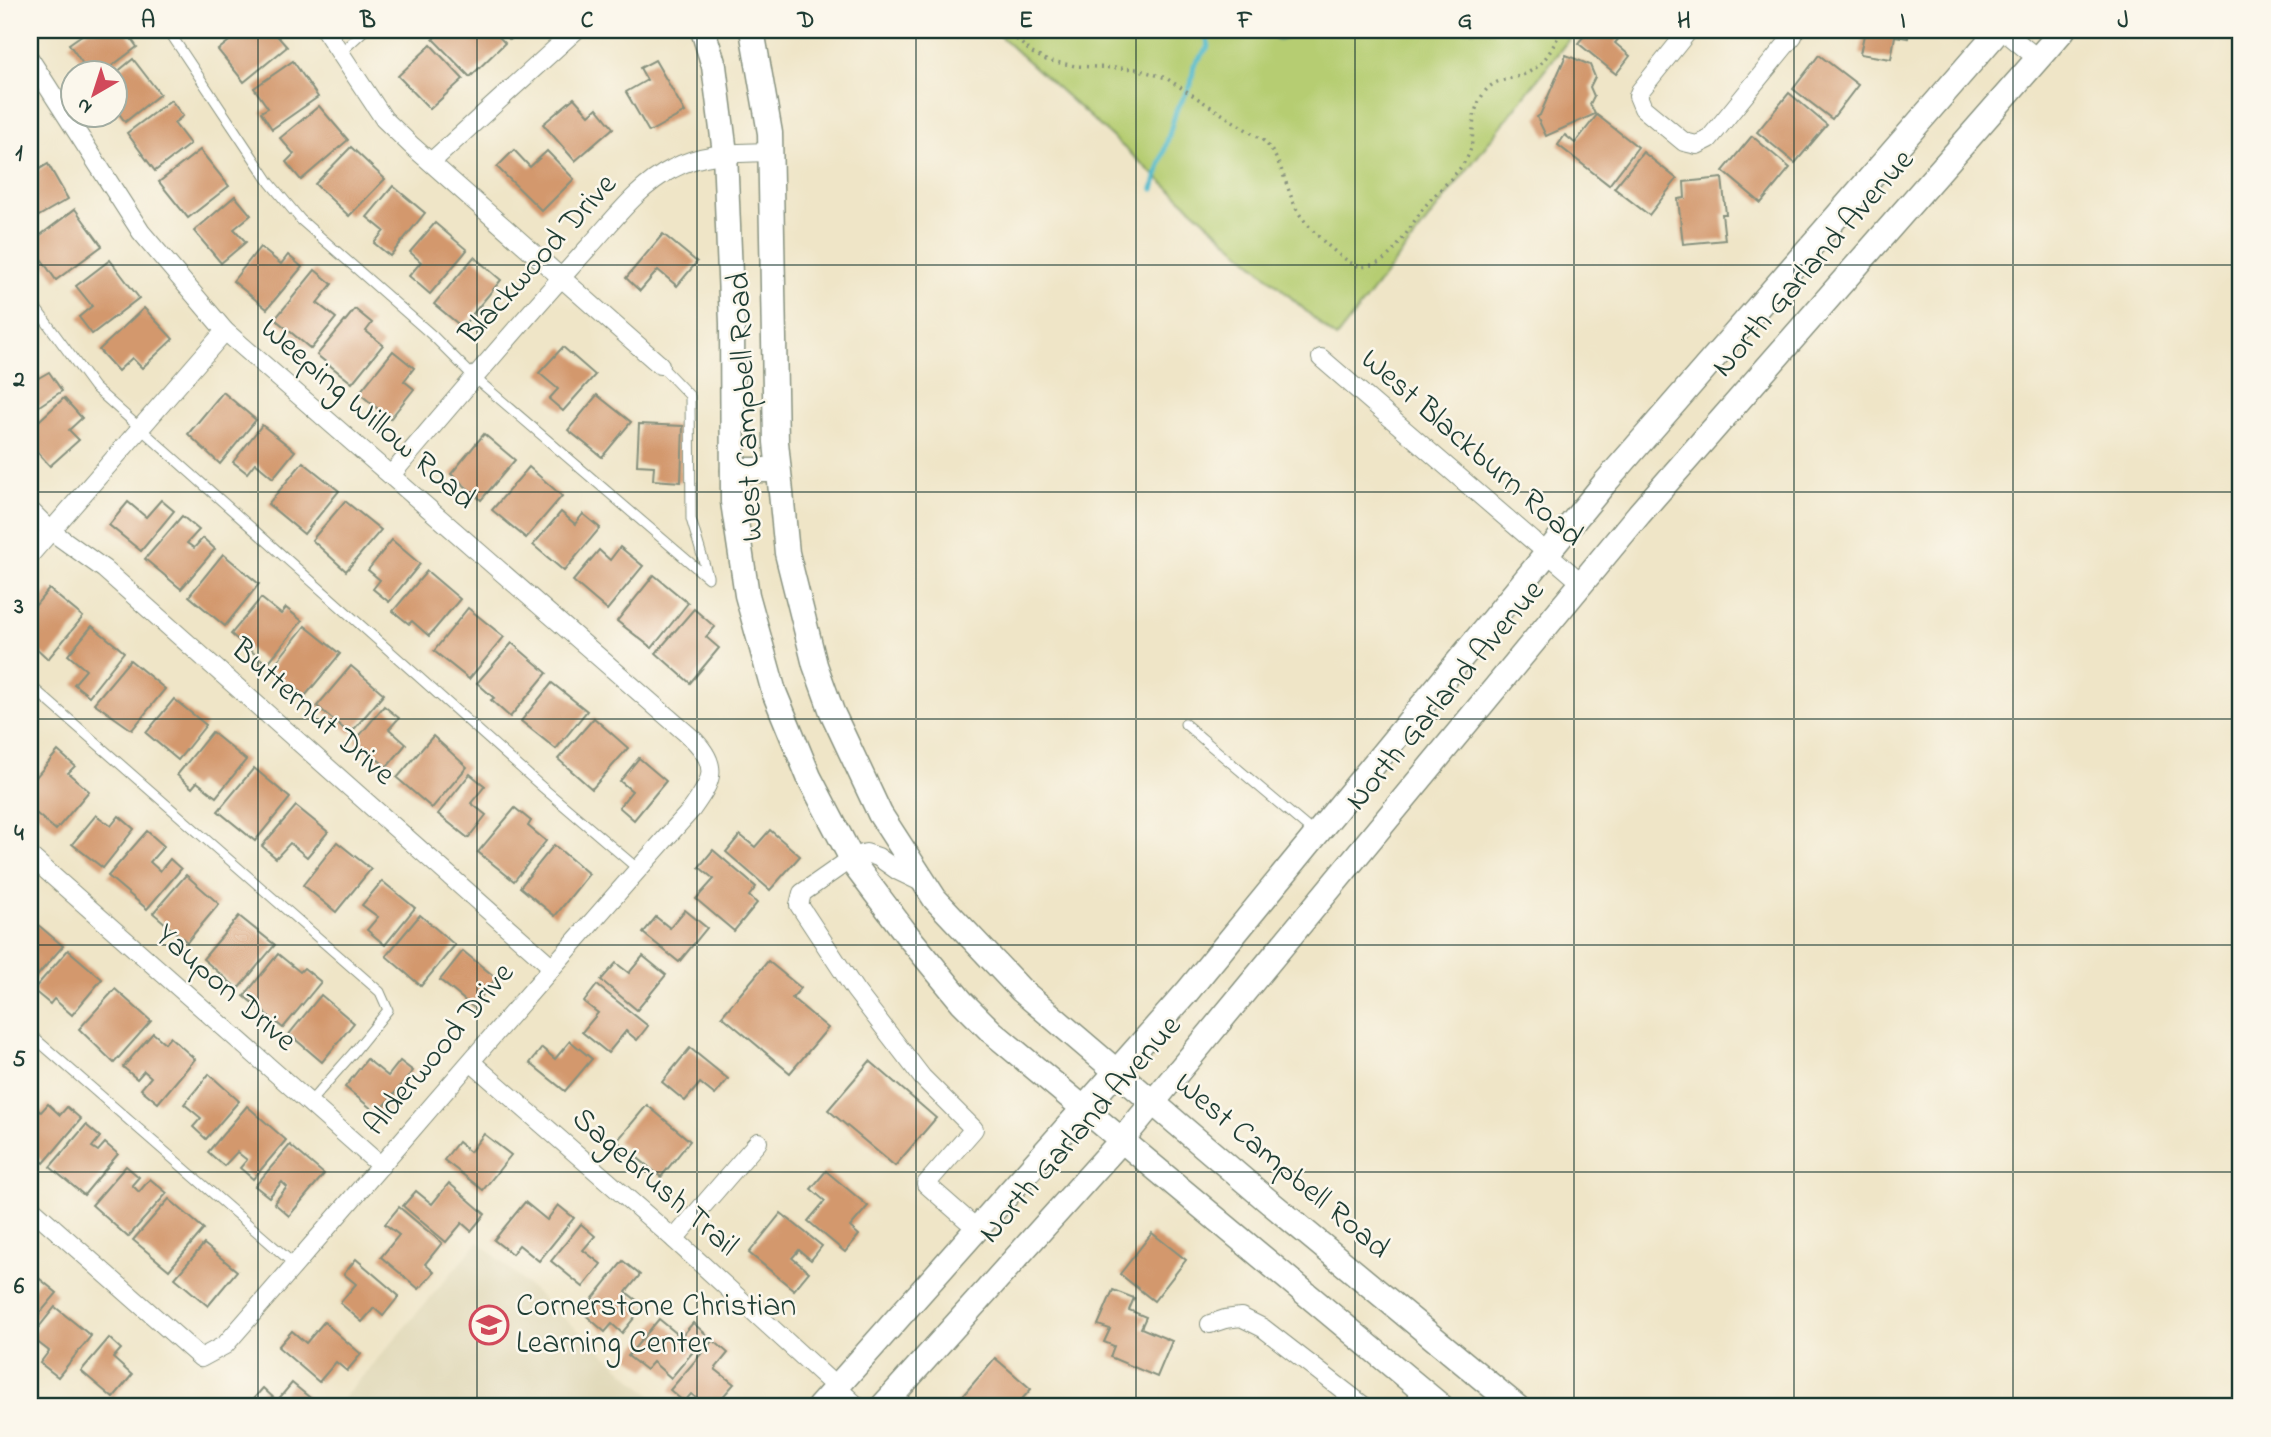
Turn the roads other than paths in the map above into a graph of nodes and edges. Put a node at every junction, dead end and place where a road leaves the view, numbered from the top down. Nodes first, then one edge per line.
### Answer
1 (168, 30) edge
2 (324, 30) edge
3 (365, 30) edge
4 (576, 30) edge
5 (703, 30) edge
6 (752, 30) edge
7 (1689, 30) edge
8 (1796, 30) edge
9 (2001, 30) edge
10 (2061, 31) edge
11 (340, 53) junction
12 (30, 59) edge
13 (2038, 59) junction
14 (771, 152) junction
15 (725, 153) junction
16 (431, 162) junction
17 (562, 277) junction
18 (30, 300) edge
19 (225, 331) junction
20 (1321, 358) dead end
21 (660, 365) joint
22 (474, 377) junction
23 (139, 429) junction
24 (733, 470) junction
25 (778, 470) junction
26 (391, 475) junction
27 (30, 510) edge
28 (51, 531) junction
29 (1547, 554) junction
30 (30, 555) edge
31 (1583, 584) junction
32 (30, 685) edge
33 (1185, 724) dead end
34 (713, 771) joint
35 (1316, 835) junction
36 (30, 856) edge
37 (852, 858) junction
38 (638, 869) junction
39 (925, 884) junction
40 (551, 966) junction
41 (30, 1034) edge
42 (471, 1062) junction
43 (1115, 1072) junction
44 (309, 1103) junction
45 (1152, 1103) junction
46 (1084, 1109) junction
47 (1121, 1141) junction
48 (758, 1142) dead end
49 (381, 1167) junction
50 (30, 1206) edge
51 (976, 1228) junction
52 (674, 1240) junction
53 (295, 1265) junction
54 (1210, 1324) dead end
55 (836, 1387) junction
56 (819, 1407) edge
57 (858, 1407) edge
58 (882, 1407) edge
59 (1365, 1407) edge
60 (1442, 1407) edge
61 (1517, 1407) edge

1 - 22 lane
2 - 11 street
3 - 11 lane
4 - 16 street
5 - 15 main road, West Campbell Road
6 - 14 main road, West Campbell Road
7 - 8 street
9 - 13 street
9 - 29 main road, North Garland Avenue
10 - 13 main road, North Garland Avenue
11 - 16 street
12 - 19 street, Weeping Willow Road
13 - 31 main road, North Garland Avenue
14 - 15 street, Blackwood Drive
14 - 25 main road, West Campbell Road
15 - 17 street, Blackwood Drive
15 - 24 main road, West Campbell Road
16 - 17 street
17 - 21 street
17 - 22 street, Blackwood Drive
18 - 23 lane
19 - 23 street
19 - 26 street, Weeping Willow Road
20 - 29 street, West Blackburn Road
21 - 22 lane
22 - 26 street, Blackwood Drive
23 - 28 street
23 - 38 lane
24 - 25 main road
24 - 37 main road, West Campbell Road
25 - 39 main road, West Campbell Road
26 - 34 street, Weeping Willow Road
27 - 28 street, Butternut Drive
28 - 30 street
28 - 40 street, Butternut Drive
29 - 31 street, West Blackburn Road
29 - 35 main road, North Garland Avenue
31 - 45 main road, North Garland Avenue
32 - 44 lane
33 - 35 lane
34 - 38 street, Alderwood Drive
35 - 43 main road, North Garland Avenue
36 - 44 street, Yaupon Drive
37 - 39 street
37 - 46 main road, West Campbell Road
37 - 51 street
38 - 40 street, Alderwood Drive
39 - 43 main road, West Campbell Road
40 - 42 street, Alderwood Drive
41 - 53 lane
42 - 49 street, Alderwood Drive
42 - 52 street, Sagebrush Trail
43 - 45 main road, West Campbell Road
43 - 46 main road, North Garland Avenue
44 - 49 street, Yaupon Drive
45 - 47 main road, North Garland Avenue
45 - 61 main road, West Campbell Road
46 - 47 main road, West Campbell Road
46 - 51 main road, North Garland Avenue
47 - 58 main road, North Garland Avenue
47 - 60 main road, West Campbell Road
48 - 52 street
49 - 53 street, Alderwood Drive
50 - 53 street, Alderwood Drive
51 - 55 main road, North Garland Avenue
52 - 55 street, Sagebrush Trail
54 - 59 street
55 - 56 main road, North Garland Avenue
55 - 57 street, Sagebrush Trail

